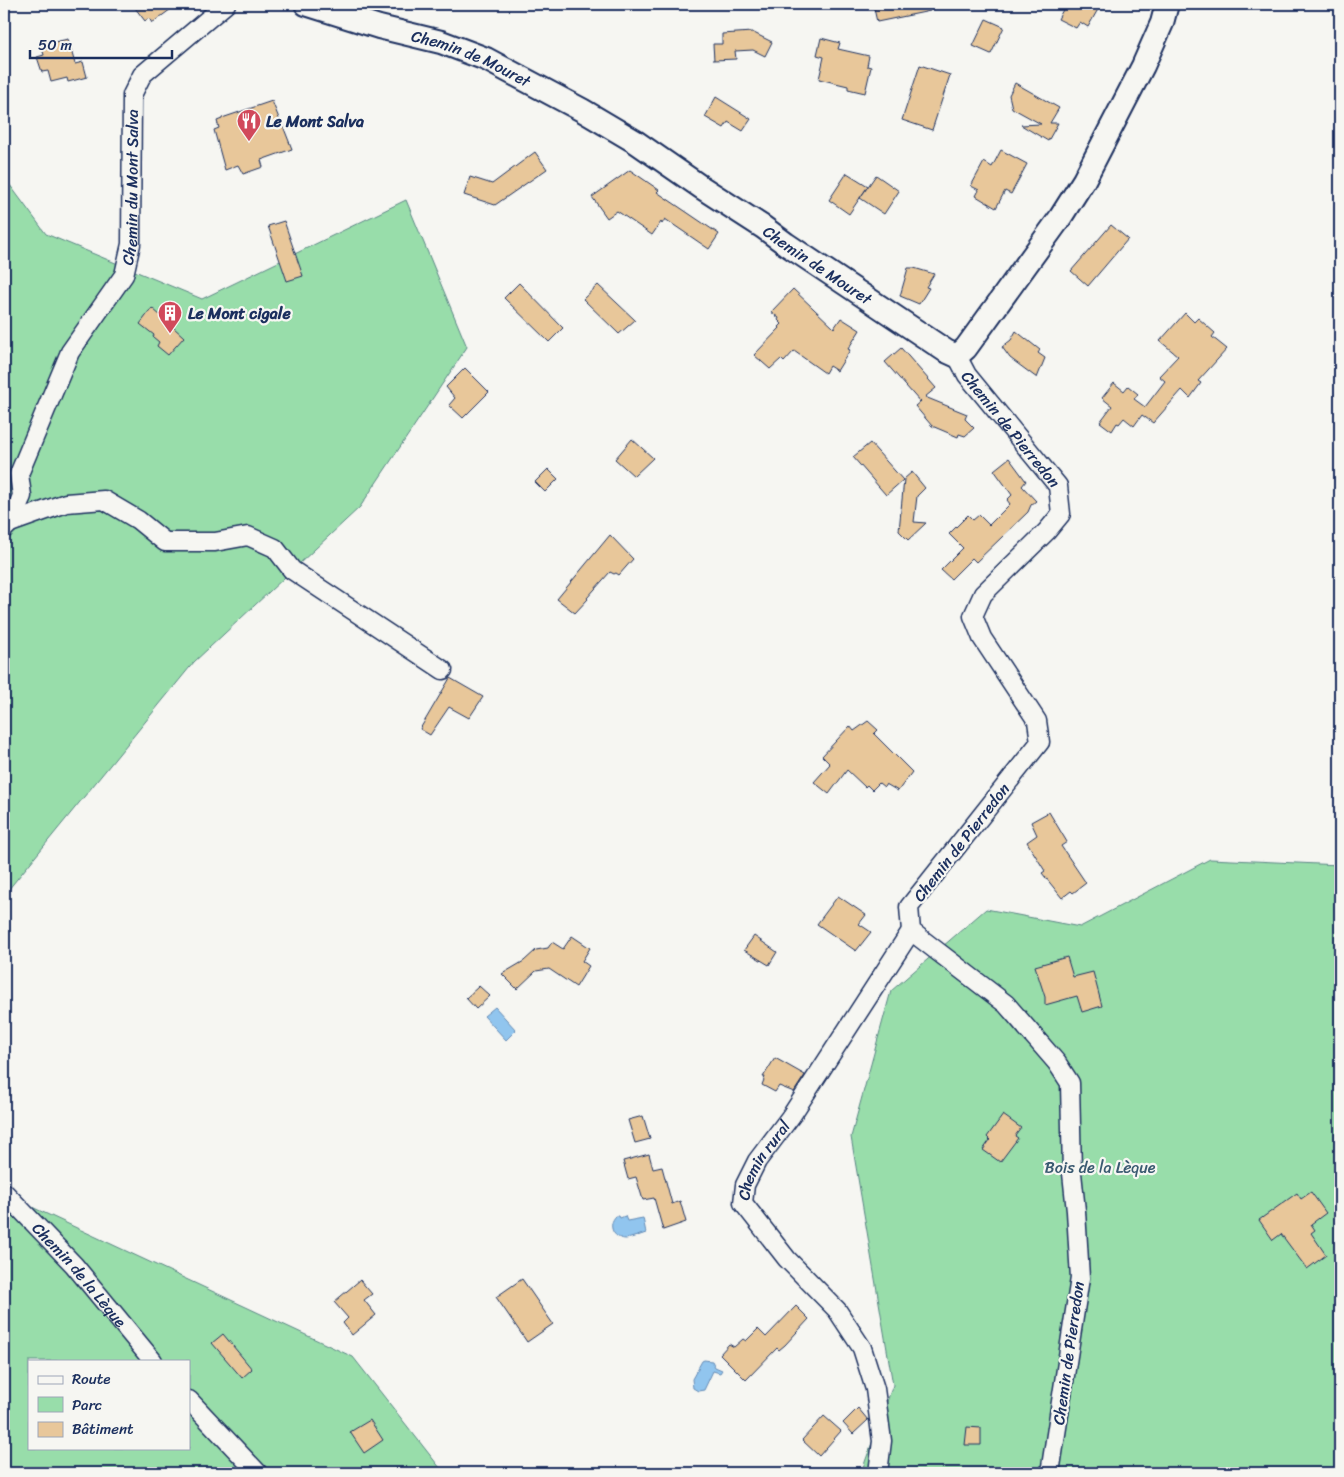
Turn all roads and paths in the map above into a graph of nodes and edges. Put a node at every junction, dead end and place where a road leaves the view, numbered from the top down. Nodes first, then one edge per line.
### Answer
1 (226, 4) edge
2 (306, 4) edge
3 (1167, 4) edge
4 (957, 356) junction
5 (7, 526) edge
6 (443, 670) dead end
7 (912, 931) junction
8 (4, 1192) edge
9 (152, 1360) edge
10 (190, 1401) edge
11 (258, 1473) edge
12 (878, 1473) edge
13 (1050, 1473) edge

1 - 5 street, Chemin du Mont Salva
2 - 4 street, Chemin de Mouret
3 - 4 street
4 - 7 street, Chemin de Pierredon
5 - 6 street
7 - 12 street, Chemin rural
7 - 13 street, Chemin de Pierredon
8 - 9 street, Chemin de la Lèque
10 - 11 street

